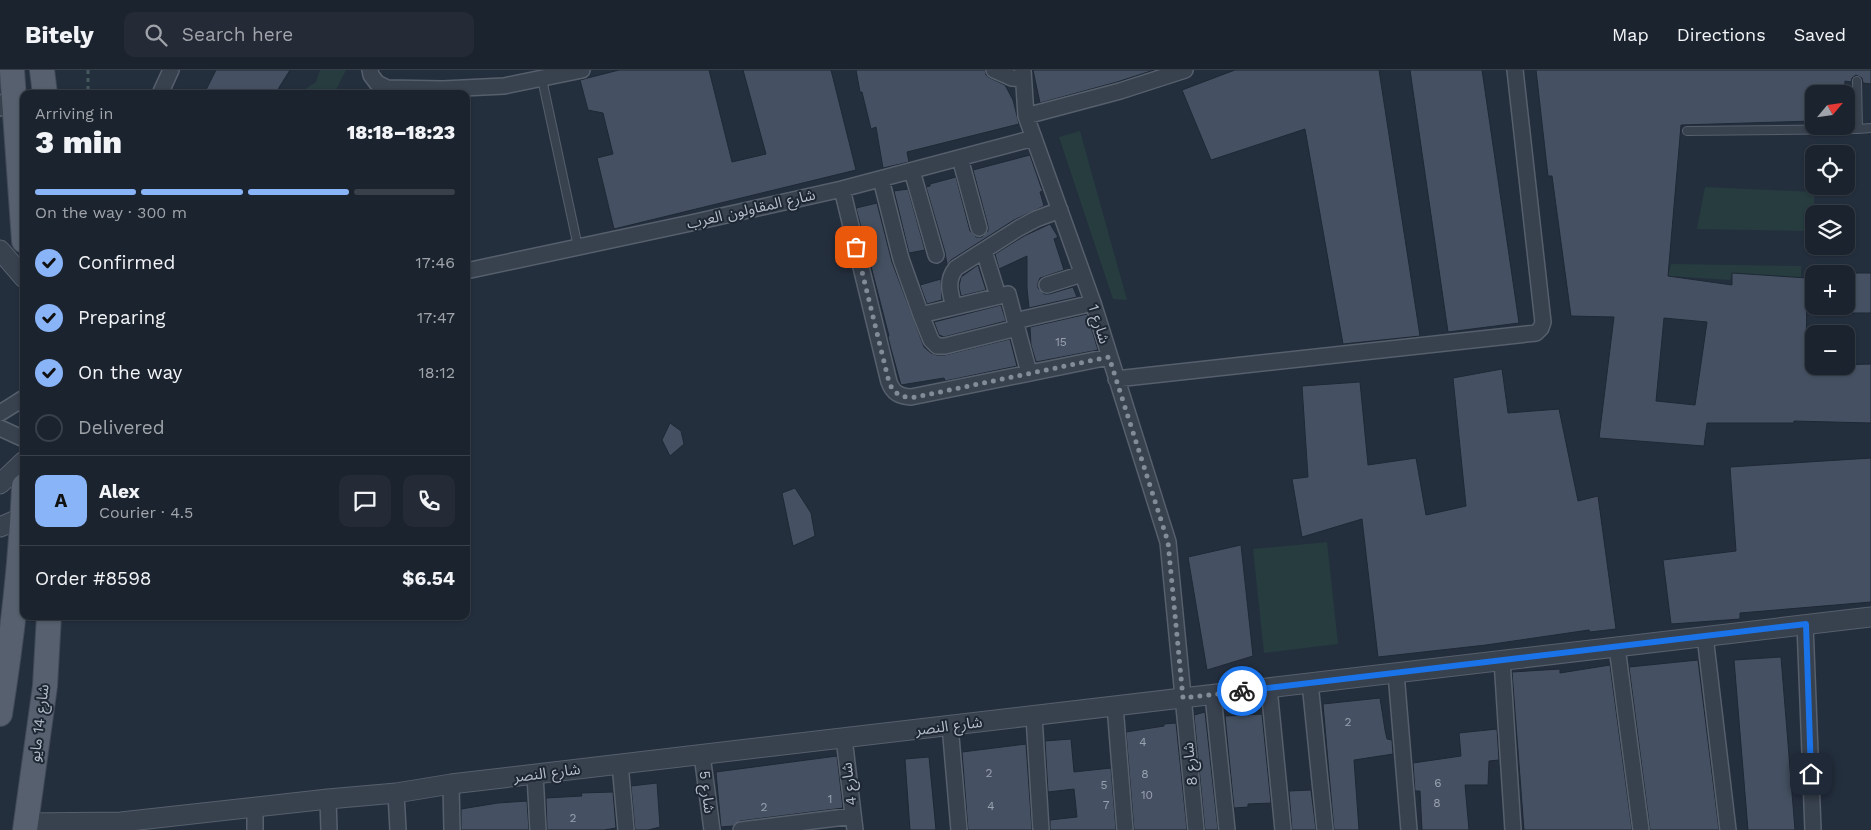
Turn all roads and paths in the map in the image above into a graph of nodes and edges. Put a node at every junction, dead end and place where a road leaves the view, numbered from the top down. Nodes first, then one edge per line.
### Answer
1 (42, 70) edge
2 (88, 70) edge
3 (171, 70) edge
4 (370, 70) edge
5 (582, 70) edge
6 (994, 70) edge
7 (1185, 70) edge
8 (1514, 70) edge
9 (1023, 75) edge
10 (542, 78) junction
11 (1857, 81) dead end
12 (9, 89) edge
13 (44, 90) edge
14 (88, 90) edge
15 (162, 90) edge
16 (1026, 116) junction
17 (1871, 128) edge
18 (1858, 129) junction
19 (1686, 131) dead end
20 (1034, 138) junction
21 (960, 158) junction
22 (912, 171) junction
23 (881, 179) junction
24 (842, 189) junction
25 (20, 200) edge
26 (1060, 210) junction
27 (979, 228) dead end
28 (578, 247) junction
29 (0, 250) edge
30 (984, 251) junction
31 (936, 255) dead end
32 (470, 270) edge
33 (20, 273) edge
34 (1082, 274) junction
35 (1047, 285) dead end
36 (998, 296) junction
37 (1093, 303) junction
38 (954, 307) junction
39 (921, 315) junction
40 (1016, 325) junction
41 (1109, 357) junction
42 (1028, 373) junction
43 (1116, 379) junction
44 (20, 400) edge
45 (0, 413) edge
46 (0, 428) edge
47 (20, 437) edge
48 (20, 465) edge
49 (0, 484) edge
50 (20, 520) edge
51 (0, 528) edge
52 (20, 551) edge
53 (1871, 616) edge
54 (49, 620) edge
55 (1806, 624) junction
56 (1705, 636) junction
57 (1617, 647) junction
58 (1502, 660) junction
59 (1396, 673) junction
60 (1310, 683) junction
61 (1269, 688) junction
62 (1213, 694) junction
63 (1183, 698) junction
64 (1115, 706) junction
65 (0, 714) edge
66 (1034, 716) junction
67 (950, 725) junction
68 (844, 738) junction
69 (702, 755) junction
70 (620, 764) junction
71 (535, 774) junction
72 (451, 784) junction
73 (396, 793) junction
74 (328, 799) junction
75 (255, 807) junction
76 (854, 823) edge
77 (25, 827) edge
78 (255, 830) edge
79 (328, 830) edge
80 (398, 830) edge
81 (452, 830) edge
82 (538, 830) edge
83 (626, 830) edge
84 (712, 830) edge
85 (741, 830) edge
86 (959, 830) edge
87 (1041, 830) edge
88 (1125, 830) edge
89 (1196, 830) edge
90 (1227, 830) edge
91 (1283, 830) edge
92 (1325, 830) edge
93 (1408, 830) edge
94 (1513, 830) edge
95 (1641, 830) edge
96 (1728, 830) edge
97 (1814, 830) edge

1 - 13 main road
2 - 14 path
3 - 15 street
4 - 10 street
5 - 10 street
6 - 9 street
7 - 16 street
8 - 43 street
9 - 16 street, شارع 1
10 - 28 lane
11 - 18 lane
12 - 25 main road
16 - 20 street, شارع 1
17 - 18 lane
18 - 19 lane
20 - 21 street, شارع المقاولون العرب
20 - 26 street, شارع 1
21 - 22 street, شارع المقاولون العرب
21 - 27 street
22 - 23 street, شارع المقاولون العرب
22 - 31 street
23 - 24 street, شارع المقاولون العرب
23 - 39 street
24 - 28 street, شارع المقاولون العرب
24 - 42 street
26 - 30 street
26 - 34 street, شارع 1
28 - 32 street, شارع المقاولون العرب
29 - 33 street
30 - 36 street
30 - 38 street
34 - 35 street
34 - 37 street, شارع 1
36 - 38 street
36 - 40 street
37 - 40 street
37 - 41 street, شارع 1
38 - 39 street
39 - 40 street
40 - 42 street
41 - 42 street
41 - 43 street, شارع 1
43 - 63 street, شارع 1
44 - 45 street
46 - 47 street
48 - 49 street
50 - 51 street
52 - 65 main road
53 - 55 street, شارع النصر
54 - 77 main road, شارع 14 مايو
55 - 56 street, شارع النصر
55 - 97 street
56 - 57 street, شارع النصر
56 - 96 street
57 - 58 street, شارع النصر
57 - 95 street
58 - 59 street, شارع النصر
58 - 94 street
59 - 60 street, شارع النصر
59 - 93 street
60 - 61 street, شارع النصر
60 - 92 street
61 - 62 street, شارع النصر
61 - 91 street
62 - 63 street, شارع النصر
62 - 90 street
63 - 64 street, شارع النصر
63 - 89 street, شارع 8
64 - 66 street, شارع النصر
64 - 88 street
66 - 67 street, شارع النصر
66 - 87 street
67 - 68 street, شارع النصر
67 - 86 street
68 - 69 street, شارع النصر
68 - 76 street, شارع 4
69 - 70 street, شارع النصر
69 - 84 street, شارع 5
70 - 71 street, شارع النصر
70 - 83 street
71 - 72 street, شارع النصر
71 - 82 street
72 - 73 street, شارع النصر
72 - 81 street
73 - 74 street, شارع النصر
73 - 80 street
74 - 75 street, شارع النصر
74 - 79 street
75 - 77 street, شارع النصر
75 - 78 street
76 - 85 street

